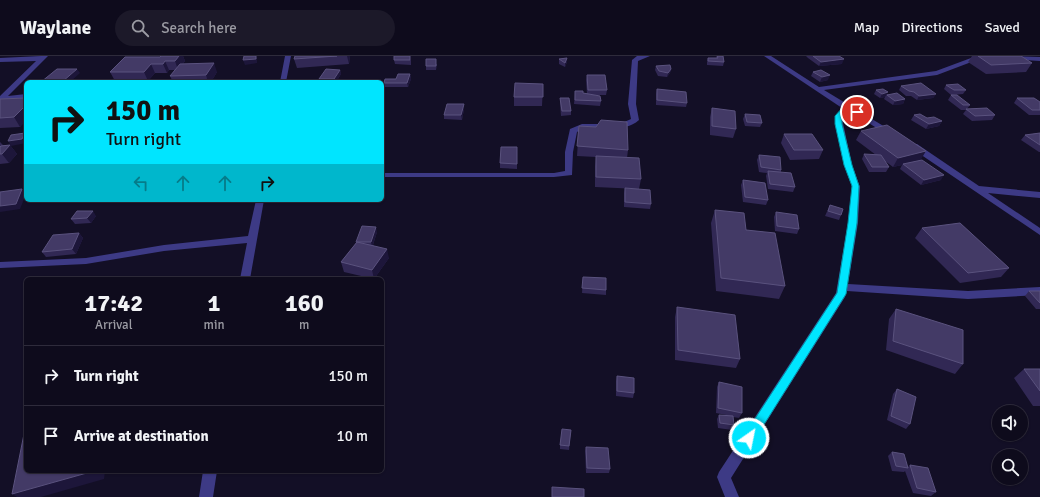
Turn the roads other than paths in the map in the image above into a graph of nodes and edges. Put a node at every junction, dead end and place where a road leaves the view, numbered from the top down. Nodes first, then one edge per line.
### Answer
1 (288, 56) edge
2 (647, 56) edge
3 (768, 56) edge
4 (43, 57) edge
5 (991, 58) edge
6 (1005, 58) edge
7 (1040, 59) edge
8 (0, 60) edge
9 (283, 80) edge
10 (818, 89) junction
11 (24, 96) edge
12 (1, 99) edge
13 (846, 108) junction
14 (895, 135) edge
15 (908, 143) edge
16 (384, 175) edge
17 (977, 189) junction
18 (1040, 195) edge
19 (260, 202) edge
20 (1040, 232) edge
21 (252, 239) junction
22 (0, 265) edge
23 (245, 277) edge
24 (843, 287) junction
25 (1040, 291) edge
26 (210, 473) edge
27 (206, 497) edge
28 (732, 497) edge

1 - 9 street
2 - 16 street
3 - 10 street
4 - 8 street
4 - 12 street
5 - 10 street
6 - 7 street
10 - 13 street
11 - 12 street
13 - 14 street
13 - 24 street
15 - 17 street
17 - 18 street
17 - 20 street
19 - 21 street
21 - 22 street
21 - 23 street
24 - 25 street
24 - 28 street
26 - 27 street

